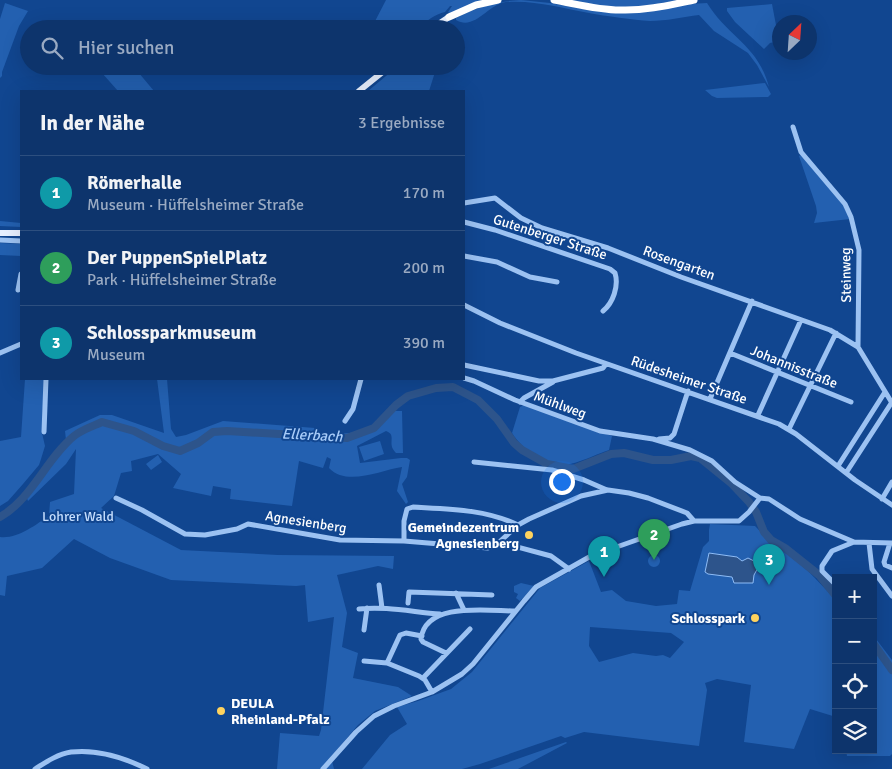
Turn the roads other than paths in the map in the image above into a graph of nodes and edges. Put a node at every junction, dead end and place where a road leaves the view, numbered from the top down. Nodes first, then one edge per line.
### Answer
1 (498, 0) edge
2 (554, 0) edge
3 (694, 0) edge
4 (486, 1) edge
5 (450, 17) joint
6 (445, 20) edge
7 (379, 75) edge
8 (360, 90) edge
9 (793, 127) dead end
10 (465, 203) edge
11 (465, 222) edge
12 (0, 232) edge
13 (20, 233) edge
14 (0, 240) edge
15 (20, 241) edge
16 (465, 256) edge
17 (20, 274) edge
18 (557, 282) dead end
19 (10, 289) dead end
20 (20, 290) edge
21 (752, 301) junction
22 (465, 306) edge
23 (603, 312) dead end
24 (801, 320) junction
25 (836, 334) junction
26 (20, 344) edge
27 (858, 347) junction
28 (730, 353) junction
29 (0, 354) edge
30 (606, 364) junction
31 (465, 365) edge
32 (776, 373) junction
33 (465, 378) edge
34 (46, 380) edge
35 (361, 380) edge
36 (553, 381) junction
37 (809, 386) junction
38 (688, 391) junction
39 (885, 392) junction
40 (710, 399) junction
41 (520, 402) junction
42 (851, 402) dead end
43 (892, 403) edge
44 (758, 415) junction
45 (345, 421) dead end
46 (790, 429) junction
47 (44, 432) dead end
48 (653, 439) junction
49 (474, 462) dead end
50 (838, 466) junction
51 (846, 473) junction
52 (892, 482) edge
53 (608, 490) junction
54 (116, 498) dead end
55 (760, 498) junction
56 (882, 499) junction
57 (892, 505) edge
58 (694, 521) junction
59 (518, 525) junction
60 (404, 541) junction
61 (501, 541) junction
62 (854, 542) junction
63 (869, 543) junction
64 (891, 543) edge
65 (892, 568) edge
66 (569, 569) junction
67 (832, 581) edge
68 (379, 585) dead end
69 (456, 593) junction
70 (492, 595) dead end
71 (892, 596) edge
72 (408, 603) dead end
73 (367, 608) junction
74 (382, 608) junction
75 (359, 609) dead end
76 (464, 610) junction
77 (515, 611) junction
78 (441, 614) junction
79 (470, 629) dead end
80 (364, 630) dead end
81 (422, 636) junction
82 (446, 654) junction
83 (364, 661) dead end
84 (387, 663) junction
85 (423, 678) junction
86 (432, 692) junction
87 (36, 769) edge
88 (147, 769) edge
89 (323, 769) edge

1 - 4 highway
2 - 3 highway
4 - 5 highway
5 - 6 main road
7 - 8 main road
9 - 27 street, Steinweg
10 - 21 street, Rosengarten
11 - 23 street, Gutenberger Straße
12 - 13 main road
14 - 15 street
16 - 18 street
17 - 20 street
19 - 20 street
21 - 24 street, Rosengarten
21 - 28 street
22 - 30 street, Rüdesheimer Straße
24 - 25 street, Rosengarten
24 - 32 street
25 - 27 street, Rosengarten
25 - 37 street
26 - 29 street
27 - 39 street
28 - 32 street, Johannisstraße
28 - 40 street
30 - 36 street
30 - 38 street, Rüdesheimer Straße
31 - 36 street
32 - 37 street, Johannisstraße
32 - 44 street
33 - 41 street, Mühlweg
34 - 47 street
35 - 45 street
36 - 41 street
37 - 42 street, Johannisstraße
37 - 46 street
38 - 40 street, Rüdesheimer Straße
38 - 48 street, Mühlweg
39 - 43 street
39 - 50 street
40 - 44 street, Rüdesheimer Straße
41 - 48 street, Mühlweg
43 - 51 street
44 - 46 street, Rüdesheimer Straße
46 - 50 street, Rüdesheimer Straße
48 - 55 street, Mühlweg
49 - 53 street
50 - 51 street, Rüdesheimer Straße
51 - 56 street, Rüdesheimer Straße
52 - 56 street
53 - 58 street
53 - 59 street, Agnesienberg
54 - 60 street, Agnesienberg
55 - 58 street
55 - 62 street, Mühlweg
56 - 57 street, Rüdesheimer Straße
58 - 66 street
59 - 60 street
59 - 61 street, Agnesienberg
60 - 61 street, Agnesienberg
61 - 66 street
62 - 63 street
62 - 67 street
63 - 64 street
63 - 71 street
64 - 65 street
66 - 77 street
68 - 74 street
69 - 70 street
69 - 72 street
69 - 76 street
73 - 74 street
73 - 75 street
73 - 80 street
74 - 78 street
76 - 77 street
76 - 78 street
77 - 86 street
78 - 81 street
79 - 82 street
81 - 82 street
81 - 84 street
82 - 85 street
83 - 84 street
84 - 85 street
85 - 86 street
86 - 89 street
87 - 88 street

